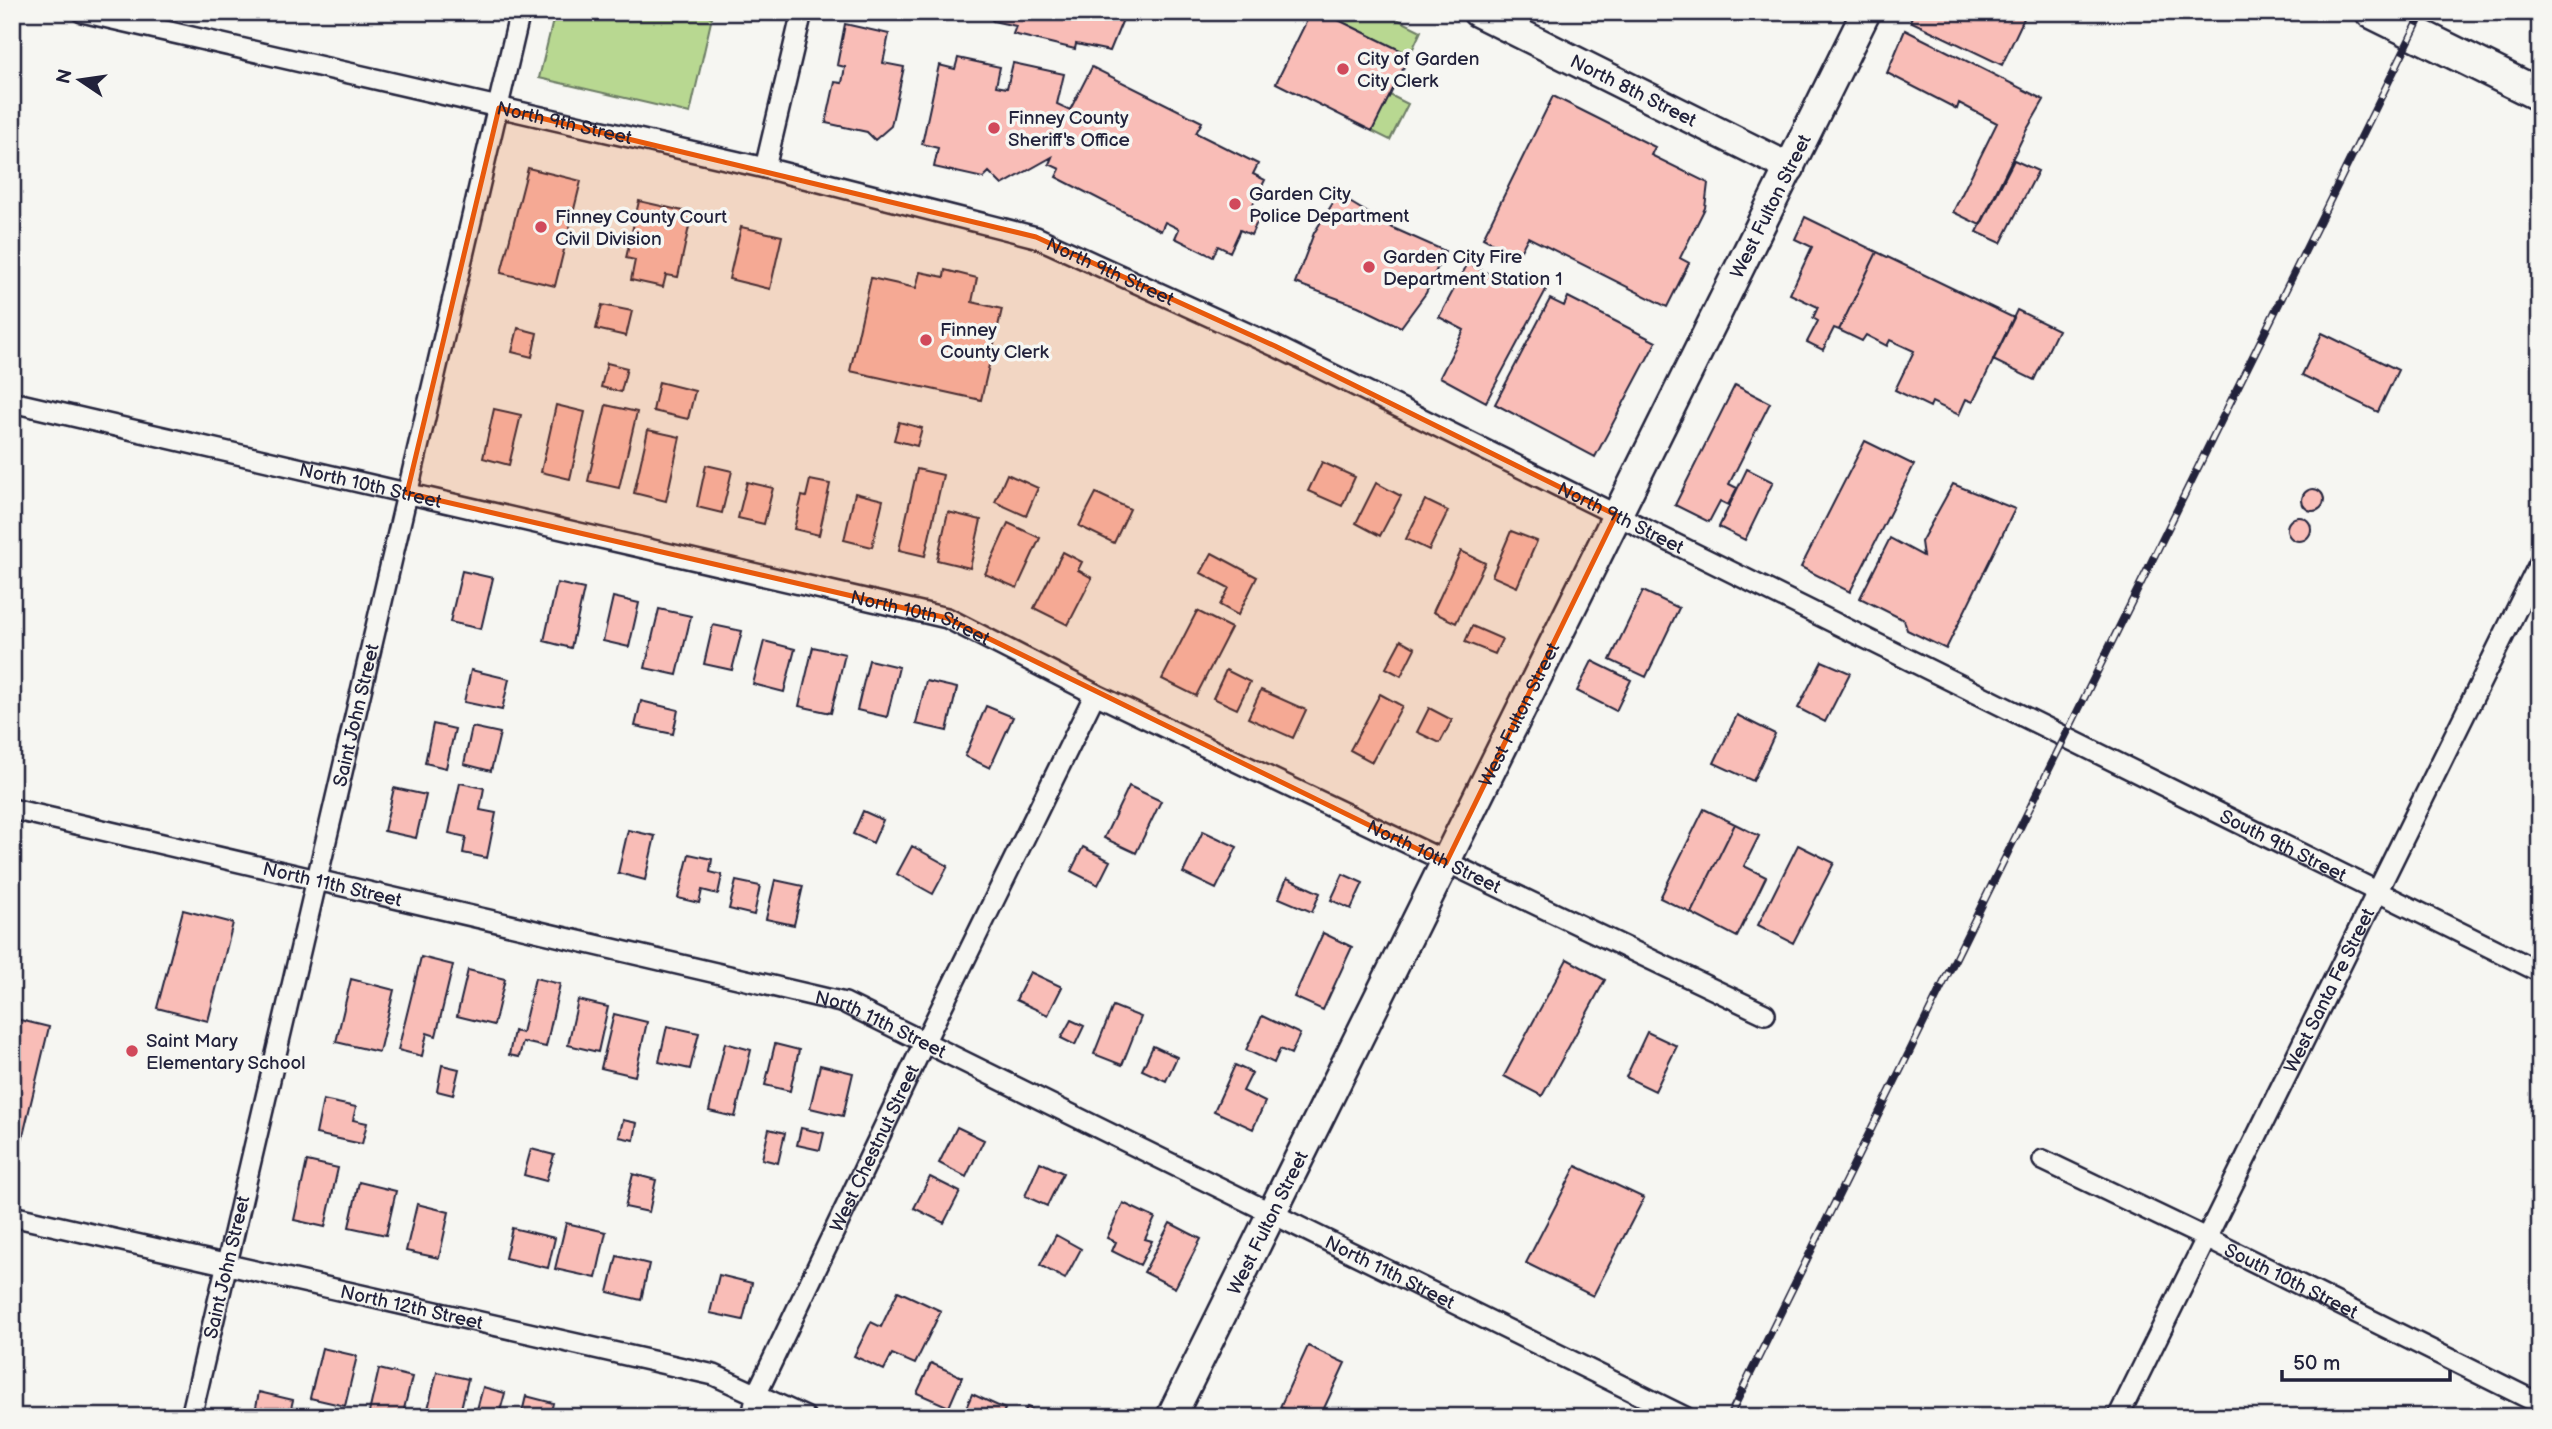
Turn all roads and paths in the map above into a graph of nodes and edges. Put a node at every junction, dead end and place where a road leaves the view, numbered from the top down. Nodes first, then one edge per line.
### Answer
1 (82, 12) edge
2 (520, 12) edge
3 (802, 12) edge
4 (1477, 12) edge
5 (1866, 12) edge
6 (2372, 12) edge
7 (2540, 94) edge
8 (499, 108) junction
9 (765, 168) junction
10 (1790, 168) junction
11 (12, 402) edge
12 (407, 493) junction
13 (1616, 515) junction
14 (2540, 562) edge
15 (1095, 694) junction
16 (2065, 738) joint
17 (12, 809) edge
18 (1446, 863) junction
19 (318, 880) junction
20 (2377, 892) junction
21 (2540, 972) edge
22 (1765, 1014) dead end
23 (925, 1041) junction
24 (2043, 1160) dead end
25 (1273, 1213) junction
26 (12, 1216) edge
27 (2206, 1238) junction
28 (227, 1266) junction
29 (757, 1393) junction
30 (2540, 1404) edge
31 (191, 1417) edge
32 (752, 1417) edge
33 (806, 1417) edge
34 (1171, 1417) edge
35 (1685, 1417) edge
36 (2118, 1417) edge

1 - 8 street, North 9th Street
2 - 8 street, Saint John Street
3 - 9 street
4 - 10 street, North 8th Street
5 - 10 street, West Fulton Street
6 - 7 main road
8 - 9 street, North 9th Street
8 - 12 street, Saint John Street
9 - 13 street, North 9th Street
10 - 13 street, West Fulton Street
11 - 12 street, North 10th Street
12 - 15 street, North 10th Street
12 - 19 street, Saint John Street
13 - 16 street, North 9th Street
13 - 18 street, West Fulton Street
14 - 20 street, West Santa Fe Street
15 - 18 street, North 10th Street
15 - 23 street, West Chestnut Street
16 - 20 street, South 9th Street
17 - 19 street, North 11th Street
18 - 22 street, North 10th Street
18 - 25 street, West Fulton Street
19 - 23 street, North 11th Street
19 - 28 street, Saint John Street
20 - 21 street, South 9th Street
20 - 27 street, West Santa Fe Street
23 - 25 street, North 11th Street
23 - 29 street, West Chestnut Street
24 - 27 street, South 10th Street
25 - 34 street, West Fulton Street
25 - 35 street, North 11th Street
26 - 28 street, North 12th Street
27 - 30 street, South 10th Street
27 - 36 street, West Santa Fe Street
28 - 29 street, North 12th Street
28 - 31 street, Saint John Street
29 - 32 street, West Chestnut Street
29 - 33 street, North 12th Street

